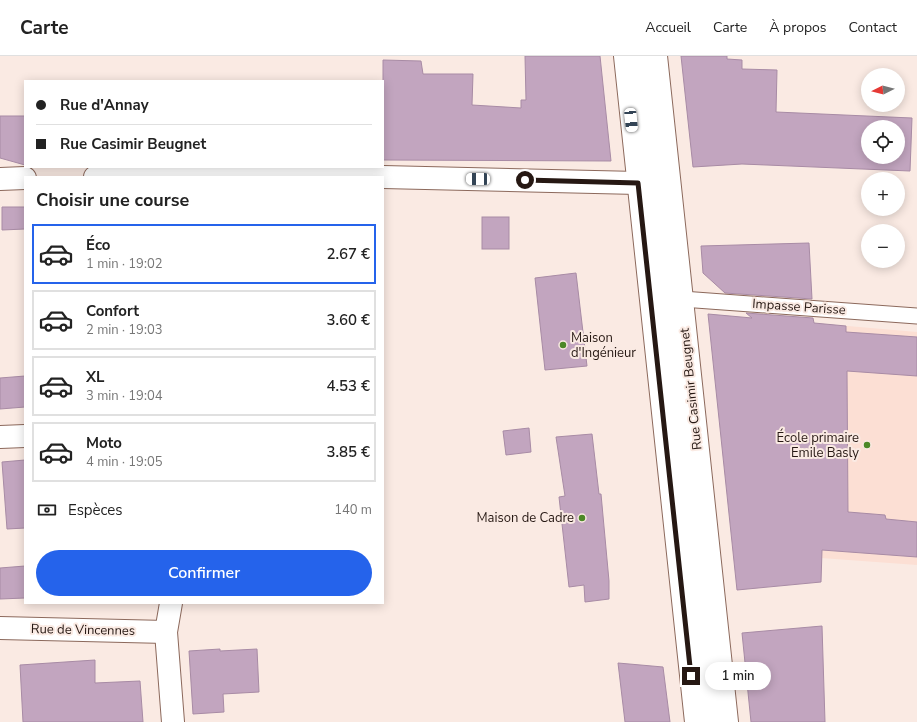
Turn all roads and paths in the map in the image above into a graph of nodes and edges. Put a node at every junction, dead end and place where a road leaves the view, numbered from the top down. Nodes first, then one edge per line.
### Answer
1 (624, 56) edge
2 (640, 56) edge
3 (656, 56) edge
4 (143, 176) edge
5 (329, 176) edge
6 (384, 177) edge
7 (24, 178) edge
8 (0, 179) edge
9 (638, 183) junction
10 (682, 299) junction
11 (917, 316) edge
12 (24, 436) edge
13 (0, 437) edge
14 (171, 604) edge
15 (0, 628) edge
16 (166, 632) junction
17 (173, 722) edge
18 (696, 722) edge
19 (712, 722) edge
20 (727, 722) edge

1 - 9 main road
2 - 19 lane
3 - 10 main road, Rue Casimir Beugnet
4 - 5 main road
6 - 9 main road
7 - 8 main road
9 - 18 main road
10 - 11 lane, Impasse Parisse
10 - 20 main road, Rue Casimir Beugnet
12 - 13 main road
14 - 16 main road
15 - 16 main road, Rue de Vincennes
16 - 17 main road

